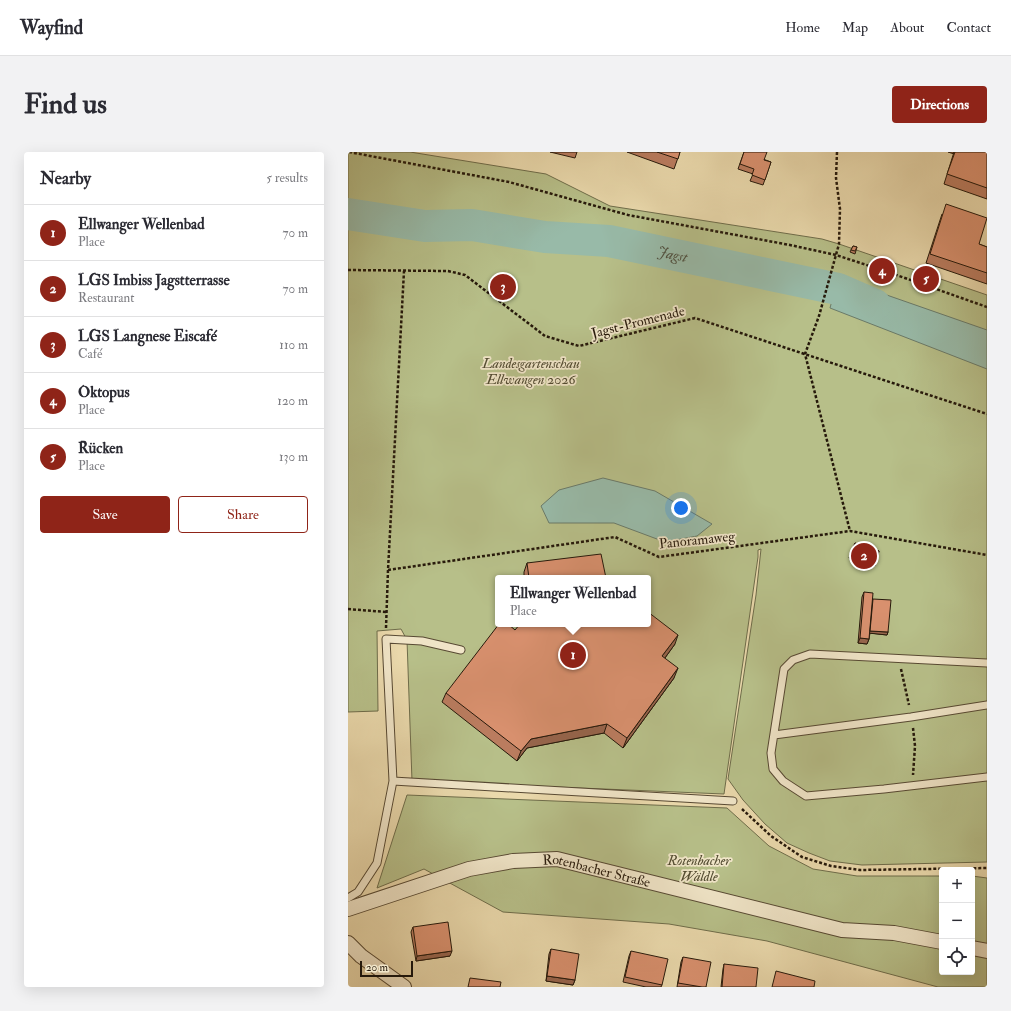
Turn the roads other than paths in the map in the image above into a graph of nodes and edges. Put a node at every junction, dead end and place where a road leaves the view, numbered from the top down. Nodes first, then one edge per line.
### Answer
1 (461, 650) dead end
2 (987, 663) edge
3 (987, 705) edge
4 (774, 735) junction
5 (987, 776) edge
6 (393, 781) junction
7 (733, 801) road end
8 (348, 898) edge
9 (348, 909) edge
10 (939, 941) edge
11 (348, 944) edge
12 (975, 949) edge
13 (987, 951) edge
14 (404, 987) edge

1 - 6 lane
2 - 4 lane
3 - 4 lane
4 - 5 lane
6 - 7 lane
6 - 8 lane
9 - 10 street, Rotenbacher Straße
11 - 14 street
12 - 13 street

